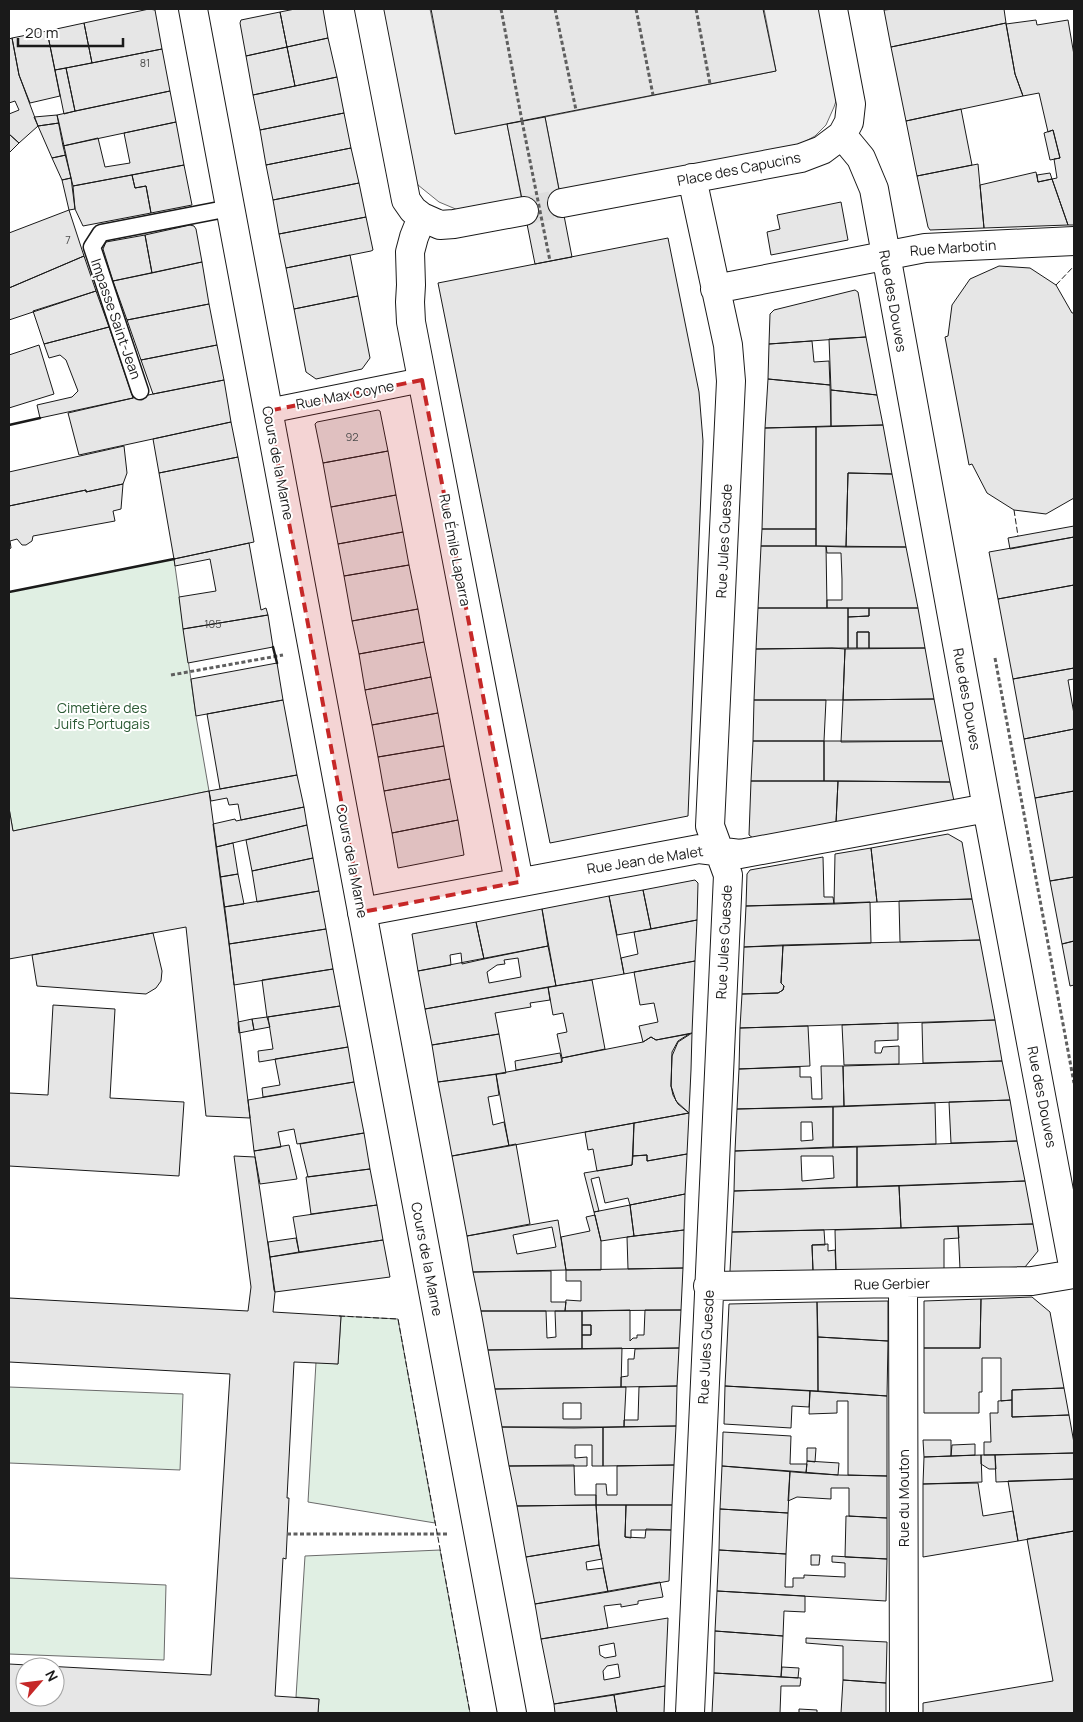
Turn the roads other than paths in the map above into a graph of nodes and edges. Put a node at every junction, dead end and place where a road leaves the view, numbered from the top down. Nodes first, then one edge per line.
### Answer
1 (193, 9) edge
2 (369, 9) edge
3 (833, 9) edge
4 (842, 135) junction
5 (692, 178) junction
6 (562, 203) tunnel mouth
7 (230, 208) junction
8 (524, 211) tunnel mouth
9 (422, 217) junction
10 (1074, 241) edge
11 (885, 255) junction
12 (715, 288) junction
13 (422, 380) junction
14 (140, 391) dead end
15 (268, 411) junction
16 (987, 808) junction
17 (718, 851) junction
18 (520, 882) junction
19 (362, 912) junction
20 (1074, 1272) edge
21 (903, 1284) junction
22 (708, 1286) junction
23 (512, 1713) edge
24 (690, 1713) edge
25 (904, 1713) edge

1 - 7 street, Cours de la Marne
2 - 9 street
3 - 4 street
4 - 5 street, Place des Capucins
4 - 11 street, Rue des Douves
5 - 6 street, Place des Capucins
5 - 12 street, Rue Jules Guesde
7 - 14 lane, Impasse Saint-Jean
7 - 15 street, Cours de la Marne
8 - 9 street
9 - 13 street, Rue Émile Laparra
10 - 11 street, Rue Marbotin
11 - 12 street, Rue Marbotin
11 - 16 street, Rue des Douves
12 - 17 street, Rue Jules Guesde
13 - 15 street, Rue Max Coyne
13 - 18 street, Rue Émile Laparra
15 - 19 street, Cours de la Marne
16 - 17 street, Rue Jean de Malet
16 - 20 street, Rue des Douves
17 - 18 street, Rue Jean de Malet
17 - 22 street, Rue Jules Guesde
18 - 19 street, Rue Jean de Malet
19 - 23 street, Cours de la Marne
20 - 21 street, Rue Gerbier
21 - 22 street, Rue Gerbier
21 - 25 street, Rue du Mouton
22 - 24 street, Rue Jules Guesde

